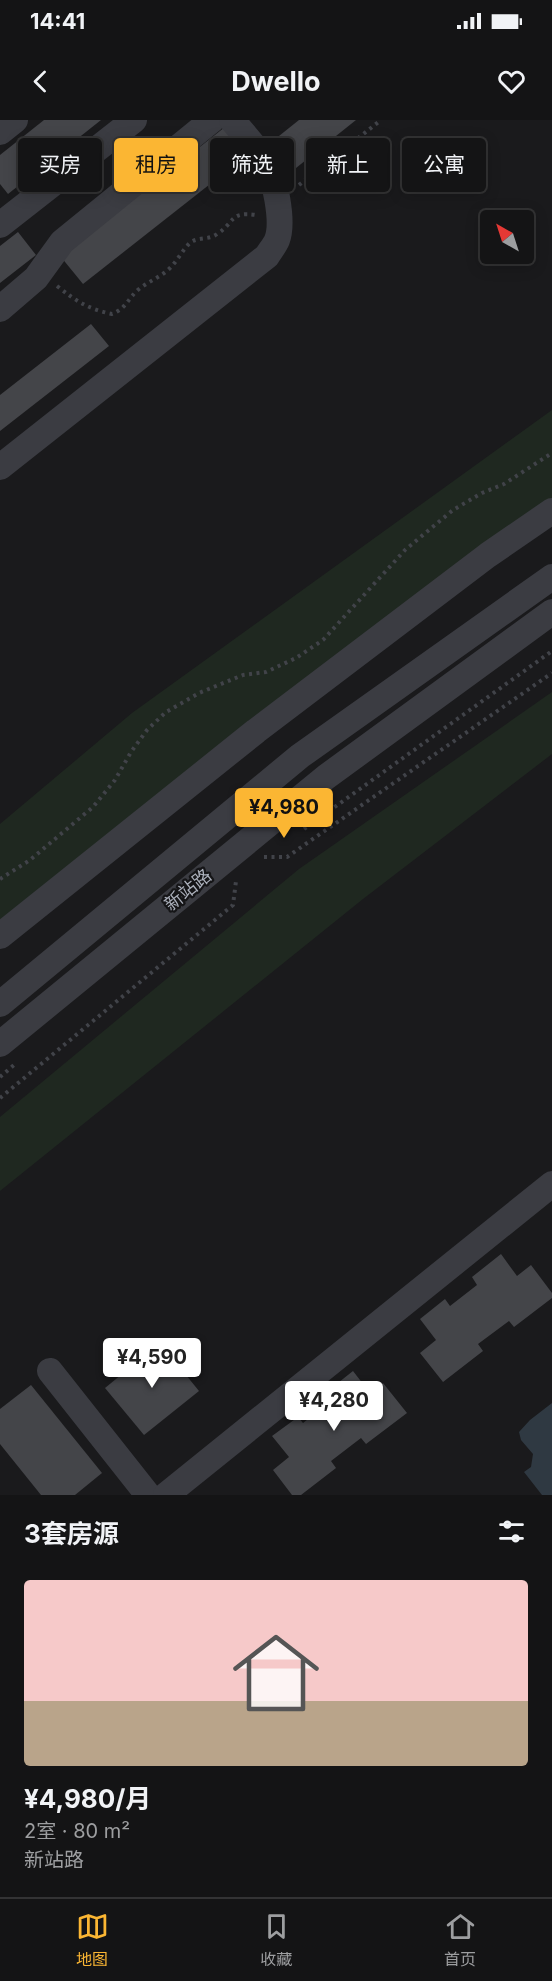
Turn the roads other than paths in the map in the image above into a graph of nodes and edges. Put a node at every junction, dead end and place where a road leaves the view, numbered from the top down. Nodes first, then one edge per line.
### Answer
1 (15, 120) edge
2 (134, 120) edge
3 (212, 120) edge
4 (238, 122) edge
5 (0, 132) edge
6 (0, 225) edge
7 (0, 309) edge
8 (0, 467) edge
9 (552, 511) edge
10 (552, 575) edge
11 (551, 613) edge
12 (0, 936) edge
13 (0, 1004) edge
14 (9, 1053) edge
15 (552, 1184) edge
16 (50, 1371) dead end
17 (148, 1495) edge
18 (166, 1495) edge

1 - 5 street
2 - 6 street
3 - 7 street
4 - 8 street
9 - 12 street
10 - 13 street, 新站路
11 - 14 street, 新站路
15 - 18 street
16 - 17 street

